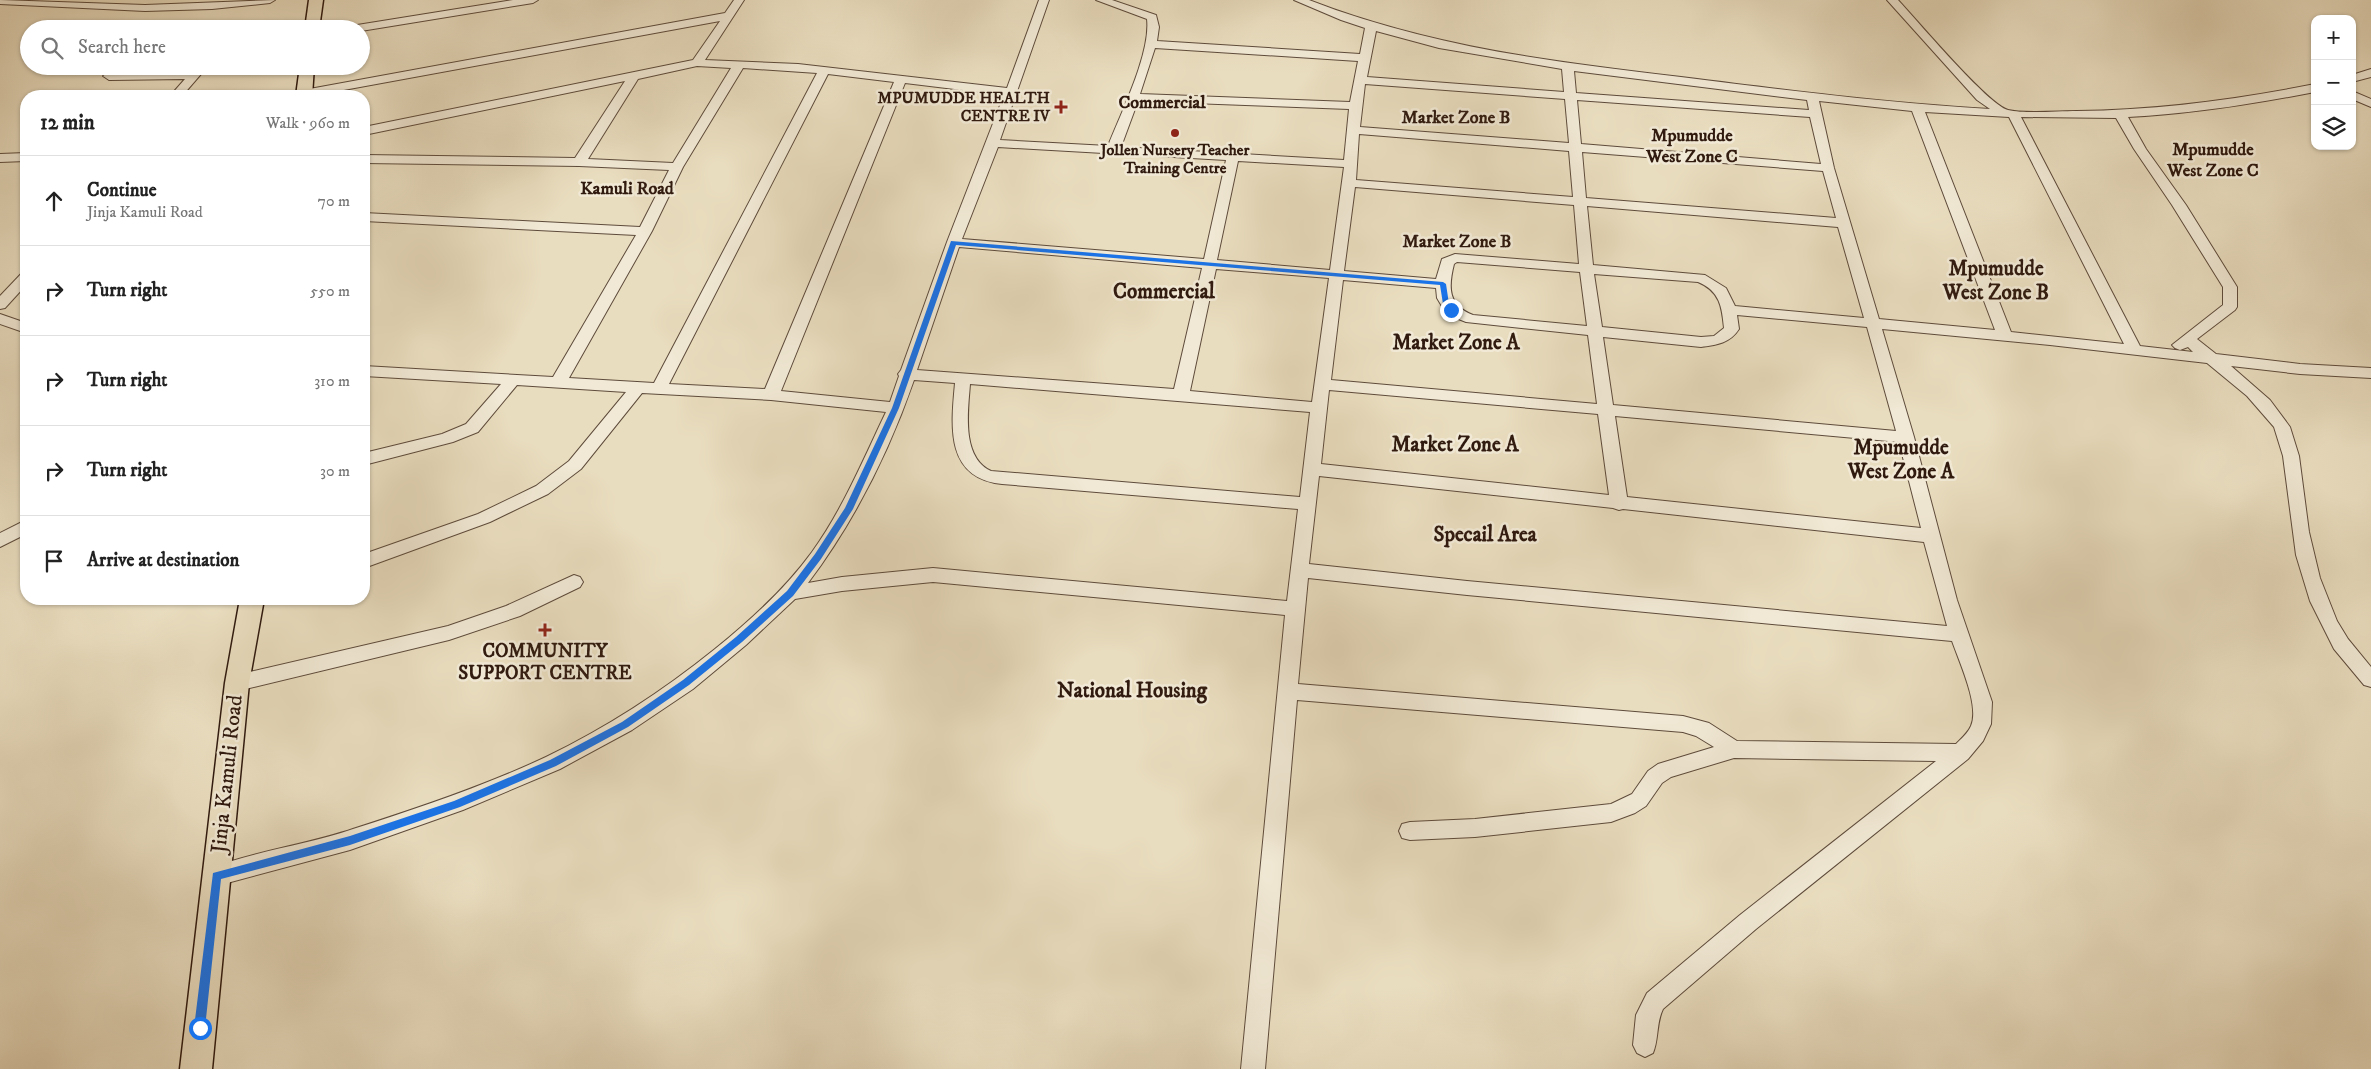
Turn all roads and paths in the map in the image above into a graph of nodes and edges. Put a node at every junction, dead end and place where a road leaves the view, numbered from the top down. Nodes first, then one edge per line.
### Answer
1 (270, 0) edge
2 (316, 0) edge
3 (533, 0) edge
4 (740, 0) edge
5 (1044, 0) edge
6 (1101, 0) edge
7 (1299, 0) edge
8 (1892, 0) edge
9 (0, 1) edge
10 (727, 16) junction
11 (313, 20) edge
12 (370, 26) edge
13 (1371, 27) junction
14 (1151, 44) junction
15 (1365, 58) junction
16 (697, 64) junction
17 (739, 65) junction
18 (1568, 67) junction
19 (824, 70) junction
20 (2371, 73) edge
21 (127, 75) edge
22 (194, 75) edge
23 (306, 75) edge
24 (109, 76) dead end
25 (634, 76) junction
26 (2356, 77) edge
27 (1361, 80) junction
28 (900, 81) junction
29 (2311, 89) edge
30 (181, 90) edge
31 (305, 90) edge
32 (331, 90) edge
33 (1010, 92) junction
34 (1570, 96) junction
35 (1981, 96) junction
36 (1132, 97) junction
37 (1812, 97) junction
38 (2356, 97) edge
39 (2371, 103) edge
40 (1355, 106) junction
41 (1917, 108) junction
42 (1977, 112) junction
43 (2009, 113) junction
44 (1815, 114) junction
45 (2120, 114) junction
46 (370, 130) edge
47 (1354, 130) junction
48 (993, 143) junction
49 (1575, 148) junction
50 (1113, 150) junction
51 (20, 157) edge
52 (1233, 157) junction
53 (0, 158) edge
54 (370, 159) edge
55 (579, 162) junction
56 (1350, 164) junction
57 (677, 167) junction
58 (1828, 168) junction
59 (1349, 183) junction
60 (1578, 202) junction
61 (370, 217) edge
62 (1845, 223) junction
63 (645, 231) junction
64 (954, 242) junction
65 (1210, 264) junction
66 (1586, 268) junction
67 (1338, 274) junction
68 (20, 283) edge
69 (1443, 284) junction
70 (0, 305) edge
71 (1729, 310) junction
72 (0, 319) edge
73 (1873, 324) junction
74 (20, 326) edge
75 (1594, 333) junction
76 (2005, 336) junction
77 (2188, 339) junction
78 (2135, 350) junction
79 (2167, 352) junction
80 (2210, 359) junction
81 (370, 370) edge
82 (2371, 373) edge
83 (906, 374) junction
84 (514, 379) junction
85 (963, 379) junction
86 (559, 382) junction
87 (1323, 384) junction
88 (638, 387) junction
89 (659, 388) junction
90 (770, 395) junction
91 (1182, 395) junction
92 (896, 408) junction
93 (1319, 408) junction
94 (1605, 410) junction
95 (1906, 437) junction
96 (370, 457) edge
97 (1312, 469) junction
98 (1308, 504) junction
99 (1619, 504) junction
100 (20, 529) edge
101 (1931, 536) junction
102 (0, 541) edge
103 (370, 559) edge
104 (1300, 570) junction
105 (574, 582) dead end
106 (790, 593) junction
107 (251, 605) edge
108 (1295, 609) junction
109 (1959, 634) junction
110 (2371, 679) edge
111 (237, 683) junction
112 (1288, 690) junction
113 (1734, 748) junction
114 (1961, 753) junction
115 (1410, 831) dead end
116 (216, 876) junction
117 (1645, 1045) dead end
118 (196, 1069) edge
119 (1253, 1069) edge

1 - 9 street
2 - 11 main road
3 - 12 street
4 - 10 street
5 - 33 street
6 - 14 street
7 - 13 street
8 - 35 street
10 - 16 street
10 - 32 street
13 - 15 street
13 - 18 street
14 - 15 street
14 - 36 street
15 - 27 street
16 - 17 street
16 - 25 street
17 - 19 street
17 - 57 street
18 - 34 street
18 - 37 street
19 - 28 street
19 - 89 street
20 - 26 street
21 - 24 street
22 - 30 street
23 - 31 main road
25 - 46 street
25 - 55 street
27 - 34 street
27 - 40 street
28 - 33 street
28 - 90 street
29 - 45 street
33 - 48 street
34 - 44 street
34 - 49 street
35 - 42 street
35 - 43 street
36 - 40 street
36 - 50 street
37 - 41 street
37 - 44 street
38 - 39 street
40 - 47 street
41 - 42 street
41 - 76 street
42 - 43 street
43 - 45 street
43 - 78 street
44 - 58 street
45 - 77 street
47 - 49 street
47 - 56 street
48 - 50 street
48 - 64 street
49 - 58 street
49 - 60 street
50 - 52 street
51 - 53 street
52 - 56 street
52 - 65 street
54 - 55 street
55 - 57 street
56 - 59 street
57 - 63 street
58 - 62 street
59 - 60 street
59 - 67 street
60 - 62 street
60 - 66 street
61 - 63 street
62 - 73 street
63 - 86 street
64 - 65 street
64 - 83 street
65 - 67 street
65 - 91 street
66 - 69 street
66 - 71 street
66 - 75 street
67 - 69 street
67 - 87 street
68 - 70 street
69 - 75 street
71 - 73 street
71 - 75 street
72 - 74 street
73 - 76 street
73 - 95 street
75 - 94 street
76 - 78 street
77 - 79 street
77 - 80 street
78 - 79 street
79 - 80 street
80 - 82 street
80 - 110 street
81 - 84 street
83 - 85 street
83 - 92 street
84 - 86 street
84 - 96 street
85 - 91 street
85 - 98 street
86 - 88 street
87 - 93 street
87 - 94 street
88 - 89 street
88 - 103 street
89 - 90 street
90 - 92 street
91 - 93 street
92 - 106 street
93 - 97 street
94 - 95 street
94 - 99 street
95 - 101 street
97 - 98 street
97 - 99 street
98 - 104 street
99 - 101 street
100 - 102 street
101 - 109 street
104 - 108 street
104 - 109 street
105 - 111 street
106 - 108 street
106 - 116 street
107 - 111 main road, Jinja Kamuli Road
108 - 112 street
109 - 114 street
111 - 116 main road, Jinja Kamuli Road
112 - 113 street
112 - 119 street
113 - 114 street
113 - 115 street
114 - 117 street
116 - 118 main road, Jinja Kamuli Road

